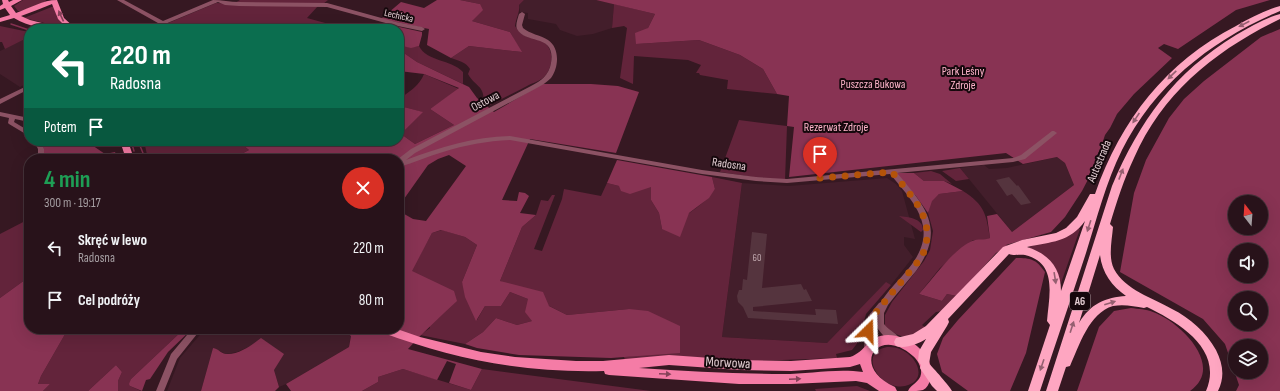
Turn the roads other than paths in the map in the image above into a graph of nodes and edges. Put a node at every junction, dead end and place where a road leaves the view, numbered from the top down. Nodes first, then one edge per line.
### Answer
1 (19, 0) edge
2 (54, 0) edge
3 (120, 0) edge
4 (217, 0) edge
5 (332, 0) edge
6 (6, 3) edge
7 (327, 5) junction
8 (0, 8) edge
9 (1280, 8) edge
10 (522, 14) dead end
11 (15, 16) junction
12 (1280, 16) edge
13 (0, 20) edge
14 (163, 23) joint
15 (39, 24) edge
16 (67, 24) edge
17 (395, 24) edge
18 (404, 26) edge
19 (422, 29) dead end
20 (24, 90) edge
21 (0, 102) edge
22 (0, 114) edge
23 (12, 118) junction
24 (24, 119) edge
25 (24, 131) edge
26 (1054, 133) dead end
27 (404, 158) edge
28 (404, 163) edge
29 (892, 172) junction
30 (1106, 176) junction
31 (1108, 211) junction
32 (1001, 256) junction
33 (889, 298) junction
34 (1158, 306) junction
35 (949, 312) junction
36 (193, 334) edge
37 (398, 334) edge
38 (1051, 339) junction
39 (900, 342) junction
40 (867, 352) junction
41 (925, 365) junction
42 (576, 366) junction
43 (879, 386) edge
44 (160, 391) edge
45 (891, 391) edge
46 (914, 391) edge
47 (946, 391) edge
48 (1034, 391) edge
49 (1052, 391) edge
50 (1212, 391) edge

1 - 6 main road
2 - 11 main road
16 -> 2 main road
3 - 14 street
4 - 7 street, Lechicka
4 - 14 street
5 - 7 street
6 - 8 main road
6 - 11 main road
7 - 17 street, Lechicka
9 -> 30 highway, Autostrada / A6
10 - 27 street, Ostowa
11 - 13 main road
11 - 15 main road
31 -> 12 highway, A6
18 - 19 street, Lechicka
20 - 21 street
22 - 23 street
23 - 24 street
23 - 25 street
26 - 29 street, Radosna
28 - 29 street, Radosna
29 - 33 street
30 - 32 highway
30 -> 38 highway, Autostrada / A6
31 - 34 highway
49 -> 31 highway, A6
32 - 35 highway
32 -> 38 highway
33 - 39 street
33 - 40 street
49 -> 34 highway
34 - 50 highway
35 - 39 highway
35 - 41 highway
36 - 44 street
37 - 42 main road, Morwowa
38 -> 48 highway, Autostrada / A6
39 - 40 main road, Morwowa
39 - 41 main road
40 - 42 main road, Morwowa
40 - 43 main road
41 - 46 main road
41 - 47 highway
42 -> 43 main road, Morwowa
43 - 45 main road, Morwowa

